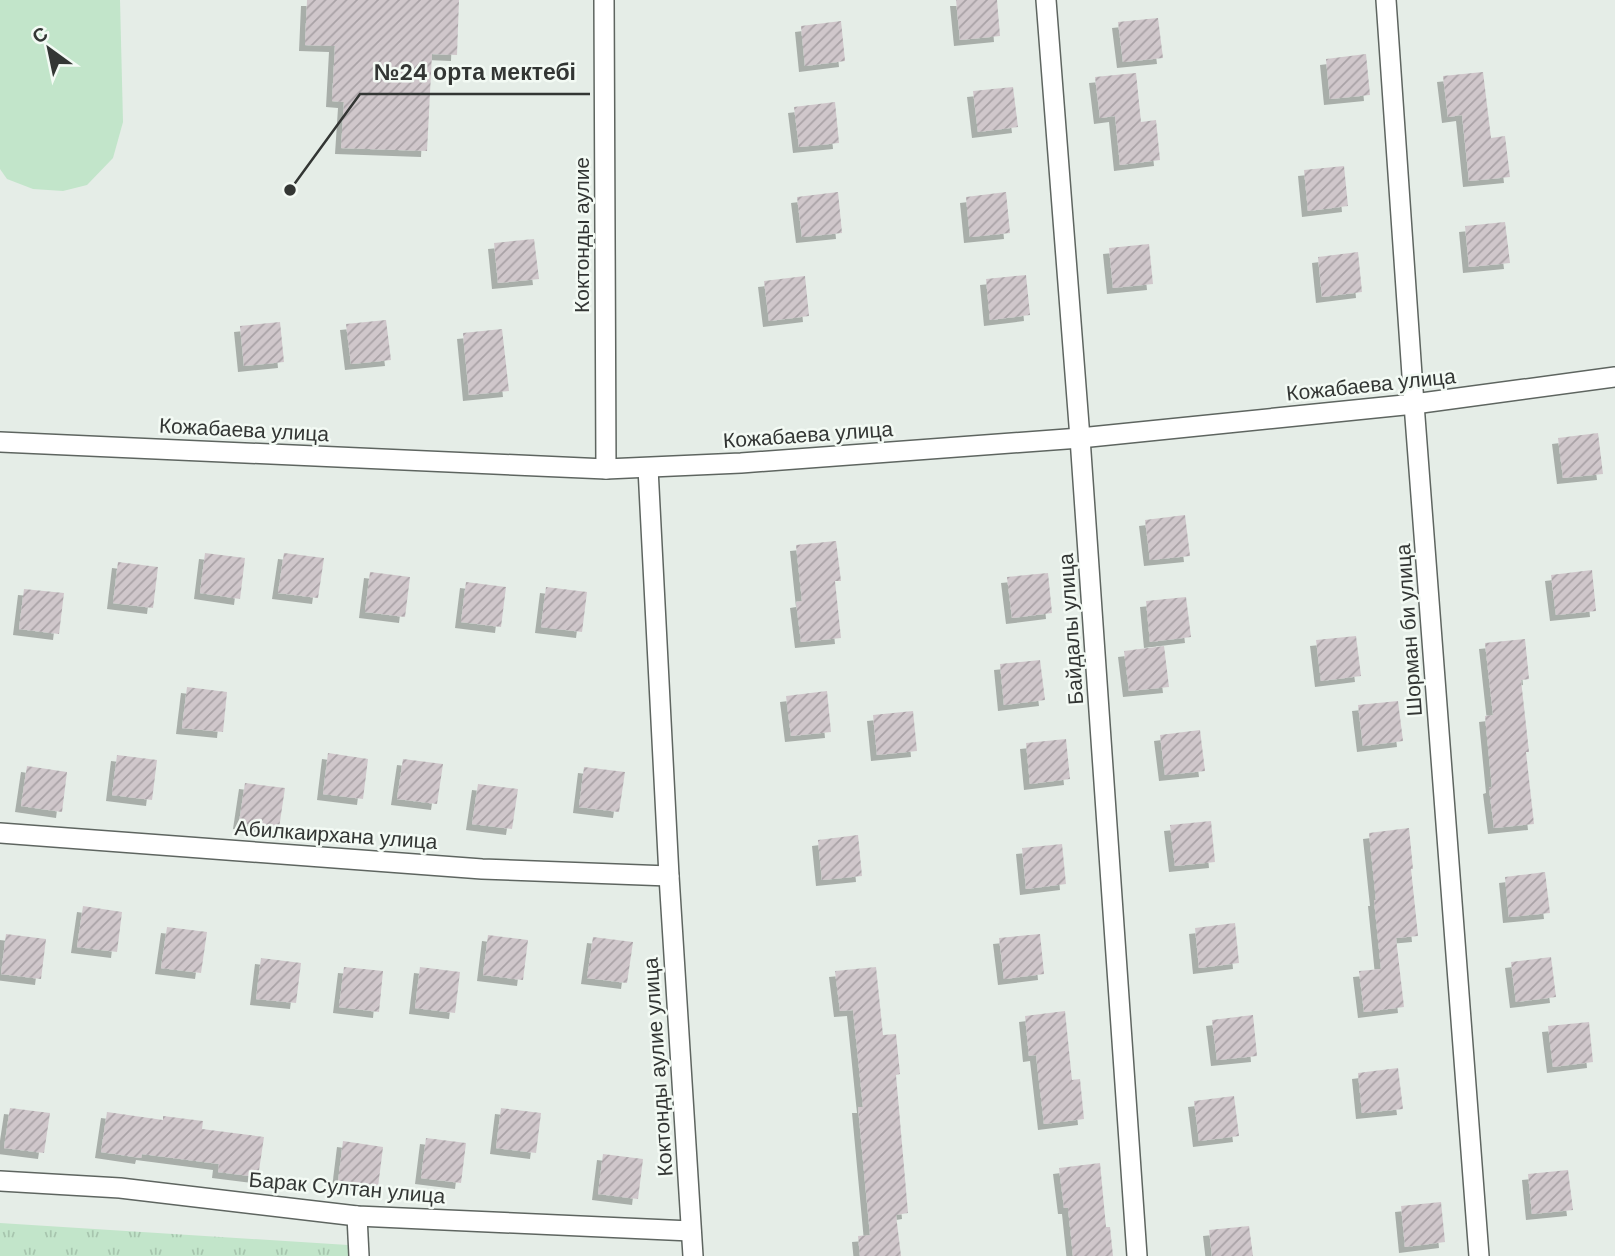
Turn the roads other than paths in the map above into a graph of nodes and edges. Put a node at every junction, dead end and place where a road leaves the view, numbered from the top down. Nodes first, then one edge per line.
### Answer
1 (604, 0) edge
2 (1046, 0) edge
3 (1386, 0) edge
4 (1615, 377) edge
5 (1414, 404) junction
6 (1080, 438) junction
7 (0, 442) edge
8 (648, 468) junction
9 (606, 469) junction
10 (0, 833) edge
11 (669, 876) junction
12 (0, 1181) edge
13 (357, 1216) junction
14 (691, 1231) junction
15 (359, 1256) edge
16 (693, 1256) edge
17 (1137, 1256) edge
18 (1479, 1256) edge

1 - 9 street, Коктонды аулие
2 - 6 street, Байдалы улица
3 - 5 street, Шорман би улица
4 - 5 street, Кожабаева улица
5 - 6 street, Кожабаева улица
5 - 18 street, Шорман би улица
6 - 8 street, Кожабаева улица
6 - 17 street, Байдалы улица
7 - 9 street, Кожабаева улица
8 - 9 street, Кожабаева улица
8 - 11 street, Коктонды аулие улица
10 - 11 street, Абилкаирхана улица
11 - 14 street, Коктонды аулие улица
12 - 13 street, Барак Султан улица
13 - 14 street, Барак Султан улица
13 - 15 street
14 - 16 street, Коктонды аулие улица

